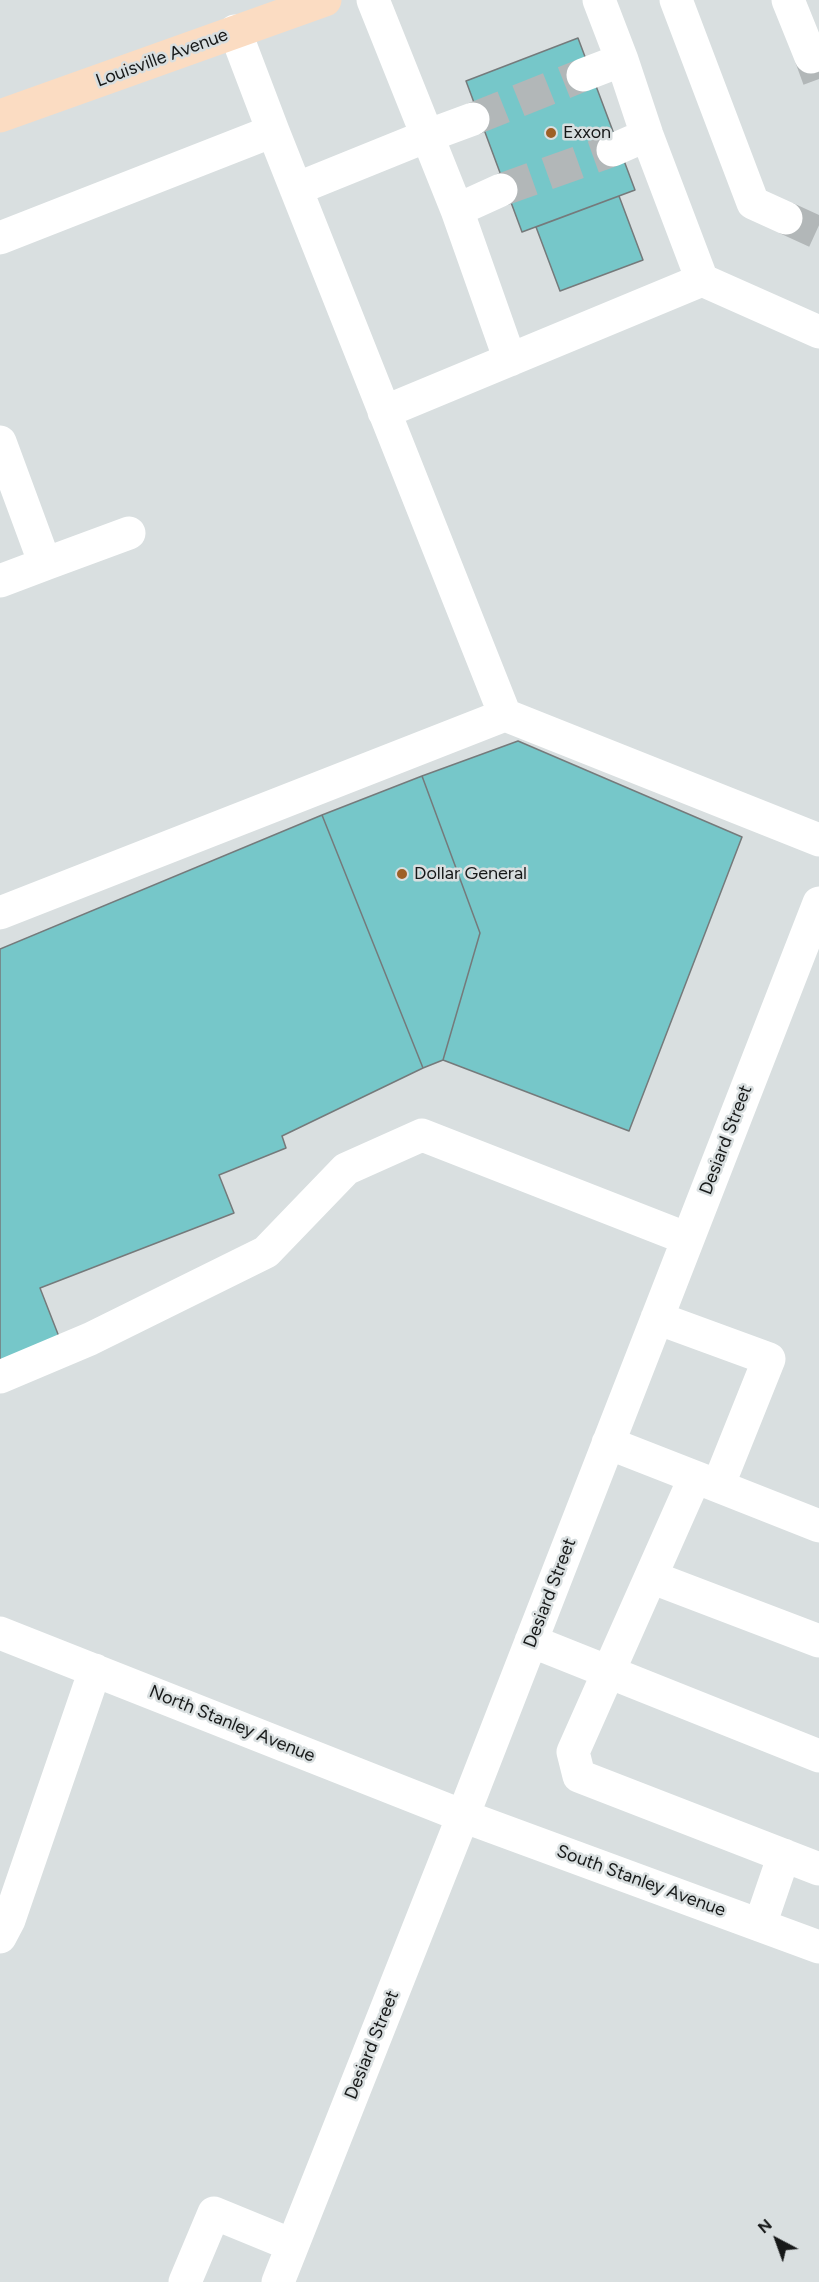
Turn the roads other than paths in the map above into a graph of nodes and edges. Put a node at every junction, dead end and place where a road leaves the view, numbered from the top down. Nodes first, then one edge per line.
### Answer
1 (325, 0) edge
2 (373, 0) edge
3 (599, 0) edge
4 (676, 0) edge
5 (788, 0) edge
6 (796, 0) edge
7 (276, 8) edge
8 (819, 18) edge
9 (235, 31) junction
10 (811, 57) tunnel mouth
11 (622, 60) junction
12 (583, 75) tunnel mouth
13 (0, 116) edge
14 (473, 119) tunnel mouth
15 (273, 131) junction
16 (647, 135) junction
17 (427, 136) junction
18 (613, 150) tunnel mouth
19 (296, 189) junction
20 (501, 190) tunnel mouth
21 (457, 210) junction
22 (786, 218) tunnel mouth
23 (0, 238) edge
24 (702, 280) junction
25 (819, 332) edge
26 (510, 360) junction
27 (384, 412) junction
28 (0, 442) edge
29 (129, 533) dead end
30 (45, 564) junction
31 (0, 581) edge
32 (505, 715) junction
33 (819, 840) edge
34 (819, 903) edge
35 (0, 913) edge
36 (688, 1239) junction
37 (657, 1318) junction
38 (0, 1377) edge
39 (609, 1443) junction
40 (707, 1482) junction
41 (819, 1526) edge
42 (651, 1576) junction
43 (0, 1633) edge
44 (531, 1641) junction
45 (819, 1641) edge
46 (95, 1670) junction
47 (609, 1673) junction
48 (819, 1756) edge
49 (463, 1816) junction
50 (784, 1855) junction
51 (819, 1869) edge
52 (760, 1925) junction
53 (0, 1937) edge
54 (819, 1947) edge
55 (292, 2246) junction
56 (185, 2282) edge
57 (278, 2282) edge

1 - 7 main road, Louisville Avenue
2 - 17 street
3 - 11 street
4 - 22 street
5 - 10 street
6 - 8 street
7 - 9 main road, Louisville Avenue
9 - 13 main road, Louisville Avenue
9 - 15 street
11 - 12 street
11 - 16 street
14 - 17 street
15 - 19 street
15 - 23 street
16 - 18 street
16 - 24 street
17 - 19 street
17 - 21 street
19 - 27 street
20 - 21 street
21 - 26 street
24 - 25 street
24 - 26 street
26 - 27 street
27 - 32 street
28 - 30 street
29 - 30 street
30 - 31 street
32 - 33 street
32 - 35 street
34 - 36 street, Desiard Street
36 - 37 street, Desiard Street
36 - 38 street
37 - 39 street, Desiard Street
37 - 40 street
39 - 40 street
39 - 44 street, Desiard Street
40 - 41 street
40 - 42 street
42 - 45 street
42 - 47 street
43 - 46 street, North Stanley Avenue
44 - 47 street
44 - 49 street, Desiard Street
46 - 49 street, North Stanley Avenue
46 - 53 street
47 - 48 street
47 - 50 street
49 - 52 street, South Stanley Avenue
49 - 55 street, Desiard Street
50 - 51 street
50 - 52 street
52 - 54 street, South Stanley Avenue
55 - 56 street
55 - 57 street, Desiard Street

